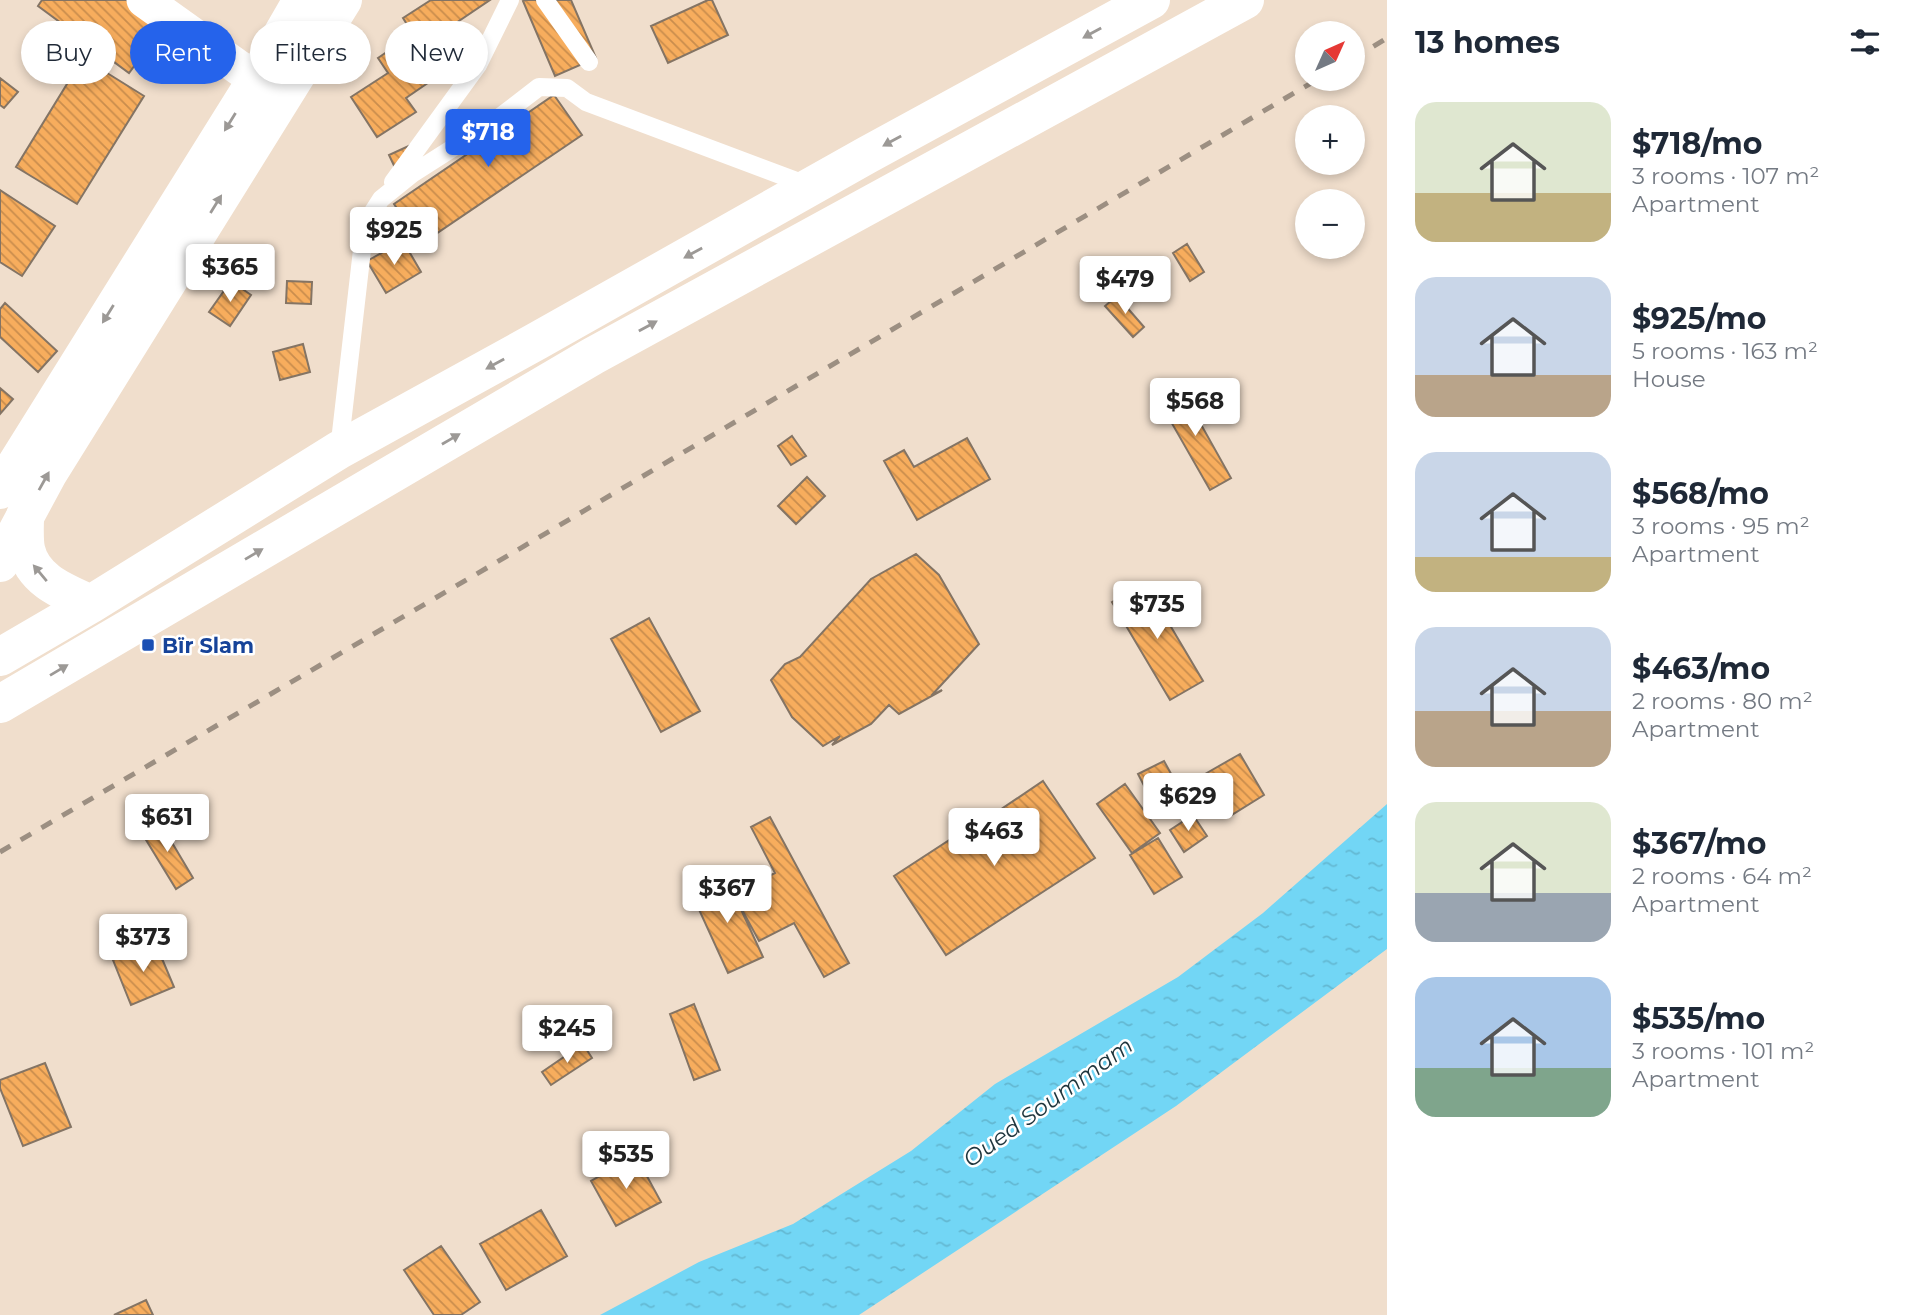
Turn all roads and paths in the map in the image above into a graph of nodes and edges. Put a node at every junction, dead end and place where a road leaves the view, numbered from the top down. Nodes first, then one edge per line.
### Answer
1 (144, 0) edge
2 (302, 0) edge
3 (342, 0) edge
4 (510, 0) edge
5 (545, 0) edge
6 (1152, 0) edge
7 (1245, 0) edge
8 (290, 21) edge
9 (589, 62) dead end
10 (250, 76) edge
11 (254, 84) edge
12 (810, 187) junction
13 (381, 199) junction
14 (339, 450) junction
15 (10, 481) edge
16 (0, 563) edge
17 (91, 604) junction
18 (0, 657) edge
19 (0, 704) edge

1 - 10 street
2 - 8 main road
15 -> 3 main road
4 - 13 lane
5 - 9 lane
6 -> 12 main road
19 -> 7 main road
11 -> 15 main road
12 - 13 lane
12 -> 14 main road
13 - 14 lane
14 - 17 main road
15 - 16 main road
17 -> 15 main road
17 - 18 main road

